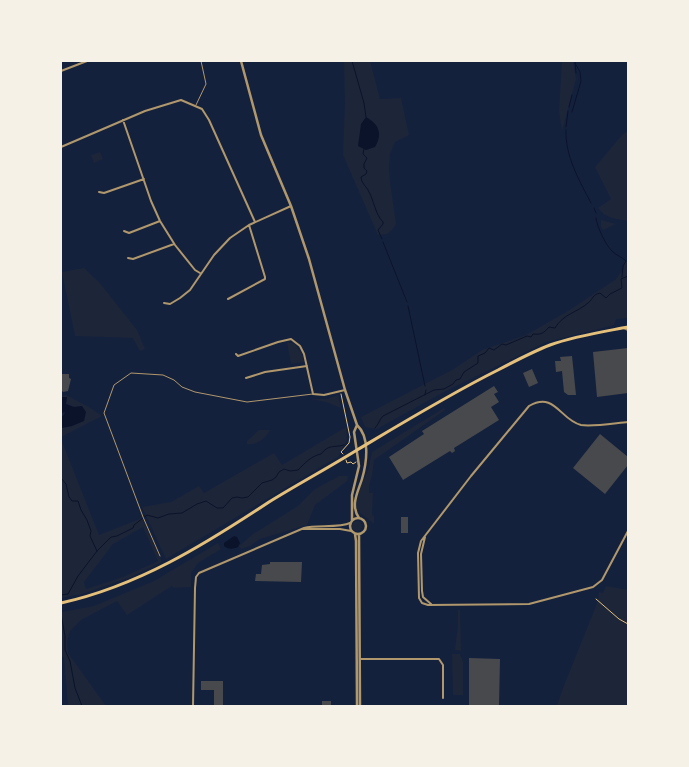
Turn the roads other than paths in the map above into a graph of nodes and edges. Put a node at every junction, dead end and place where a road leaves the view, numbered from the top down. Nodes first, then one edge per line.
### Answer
1 (87, 61) edge
2 (201, 61) edge
3 (241, 61) edge
4 (61, 71) edge
5 (196, 105) junction
6 (123, 120) junction
7 (61, 147) edge
8 (144, 179) junction
9 (99, 192) dead end
10 (291, 206) junction
11 (160, 221) junction
12 (255, 222) junction
13 (249, 225) junction
14 (124, 231) dead end
15 (174, 244) junction
16 (128, 258) dead end
17 (200, 273) junction
18 (228, 299) dead end
19 (164, 303) dead end
20 (628, 329) edge
21 (236, 354) dead end
22 (307, 366) junction
23 (246, 378) dead end
24 (346, 390) junction
25 (314, 394) junction
26 (628, 422) edge
27 (356, 425) junction
28 (366, 444) junction
29 (357, 450) junction
30 (359, 518) junction
31 (352, 520) junction
32 (350, 523) junction
33 (302, 530) junction
34 (351, 531) junction
35 (628, 532) edge
36 (355, 534) junction
37 (360, 534) junction
38 (425, 536) junction
39 (160, 556) dead end
40 (61, 603) edge
41 (432, 604) junction
42 (358, 659) junction
43 (443, 698) dead end
44 (193, 706) edge
45 (357, 706) edge
46 (360, 706) edge

1 - 4 street
2 - 5 lane
3 - 10 street
5 - 6 street
5 - 12 street
6 - 7 street
6 - 8 street
8 - 9 street
8 - 11 street
10 - 12 street
10 - 24 street
11 - 14 street
11 - 15 street
12 - 13 street
13 - 17 street
13 - 18 street
15 - 16 street
15 - 17 street
17 - 19 street
20 - 28 main road
21 - 22 street
22 - 23 street
22 - 25 street
24 - 25 street
24 - 27 street
25 - 39 lane
26 - 38 street
27 - 28 street
27 - 29 street
28 - 29 main road
28 - 30 street
29 - 31 street
29 - 40 main road
30 - 31 street
30 - 37 street
31 - 32 street
32 - 33 street
32 - 34 street
33 - 34 street
33 - 44 street
34 - 36 street
35 - 41 street
36 - 37 street
36 - 42 street
37 - 42 street
38 - 41 street
38 - 41 street
42 - 43 street
42 - 45 street
42 - 46 street

